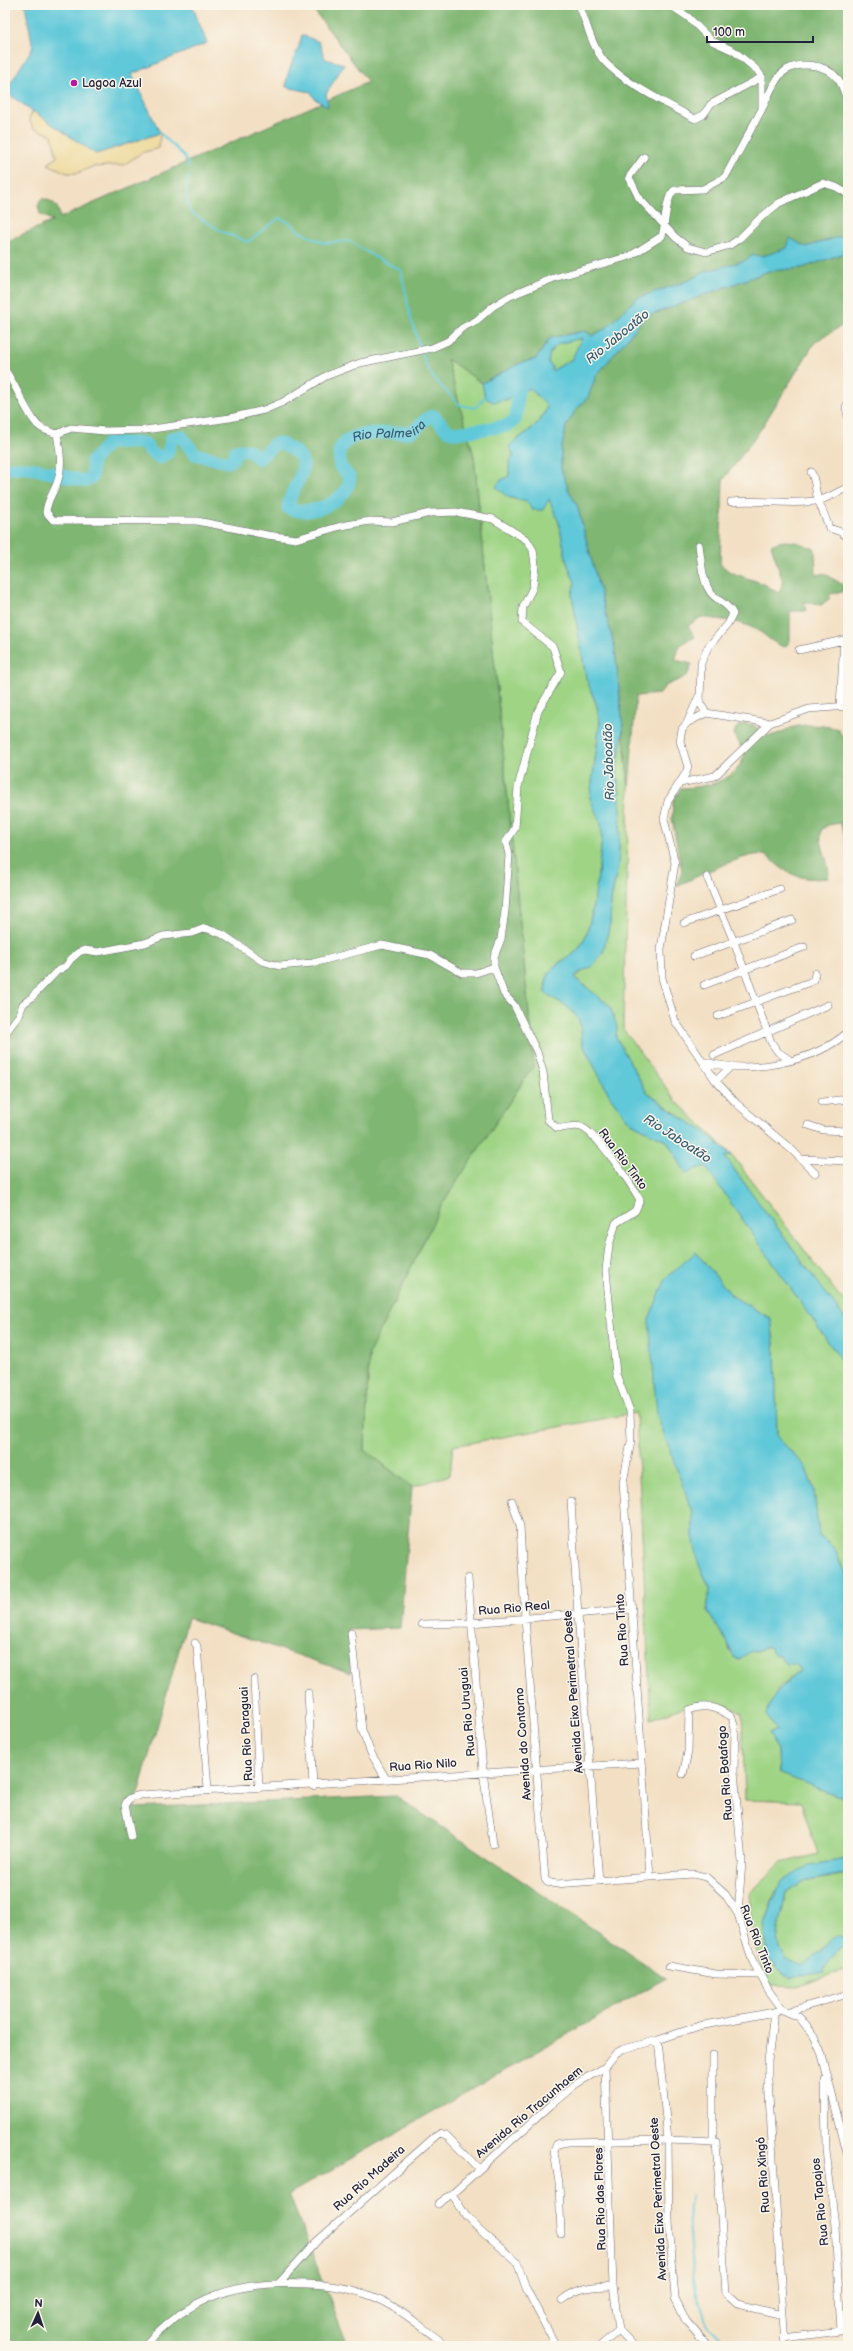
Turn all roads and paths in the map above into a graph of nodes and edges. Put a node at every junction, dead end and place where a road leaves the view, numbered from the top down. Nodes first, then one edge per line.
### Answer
1 (580, 5) edge
2 (670, 5) edge
3 (762, 77) junction
4 (848, 101) edge
5 (762, 109) junction
6 (644, 157) dead end
7 (848, 194) edge
8 (666, 225) junction
9 (5, 370) edge
10 (847, 405) edge
11 (848, 417) edge
12 (57, 434) junction
13 (811, 472) dead end
14 (848, 488) edge
15 (818, 500) junction
16 (731, 502) dead end
17 (848, 538) edge
18 (699, 545) dead end
19 (846, 640) edge
20 (799, 650) dead end
21 (700, 694) junction
22 (840, 706) junction
23 (848, 706) edge
24 (706, 713) junction
25 (687, 723) junction
26 (770, 723) junction
27 (680, 783) junction
28 (708, 877) dead end
29 (780, 889) dead end
30 (721, 910) junction
31 (792, 920) dead end
32 (684, 923) dead end
33 (734, 942) junction
34 (804, 947) dead end
35 (694, 956) dead end
36 (494, 967) junction
37 (744, 970) junction
38 (815, 973) dead end
39 (704, 985) dead end
40 (756, 1003) junction
41 (828, 1005) dead end
42 (718, 1016) dead end
43 (767, 1031) junction
44 (848, 1032) edge
45 (5, 1034) edge
46 (714, 1055) dead end
47 (790, 1060) junction
48 (705, 1062) junction
49 (730, 1067) junction
50 (716, 1081) junction
51 (848, 1099) edge
52 (822, 1102) dead end
53 (808, 1125) dead end
54 (848, 1131) edge
55 (802, 1159) junction
56 (848, 1160) edge
57 (815, 1173) dead end
58 (5, 1361) edge
59 (5, 1381) edge
60 (512, 1501) dead end
61 (571, 1501) dead end
62 (468, 1578) dead end
63 (632, 1609) junction
64 (578, 1615) junction
65 (525, 1618) junction
66 (471, 1623) junction
67 (422, 1624) dead end
68 (351, 1633) dead end
69 (194, 1643) dead end
70 (254, 1679) dead end
71 (308, 1693) dead end
72 (640, 1763) junction
73 (590, 1767) junction
74 (536, 1770) junction
75 (483, 1772) junction
76 (683, 1774) dead end
77 (386, 1779) junction
78 (313, 1786) junction
79 (259, 1788) junction
80 (208, 1789) junction
81 (131, 1836) dead end
82 (493, 1844) dead end
83 (650, 1877) junction
84 (599, 1881) junction
85 (738, 1914) junction
86 (669, 1966) dead end
87 (759, 1975) junction
88 (848, 1994) edge
89 (787, 2011) junction
90 (774, 2012) junction
91 (658, 2040) junction
92 (713, 2055) dead end
93 (605, 2067) junction
94 (825, 2070) junction
95 (668, 2140) junction
96 (609, 2141) junction
97 (715, 2142) junction
98 (848, 2157) edge
99 (478, 2169) junction
100 (452, 2194) junction
101 (438, 2204) dead end
102 (561, 2234) dead end
103 (279, 2282) junction
104 (613, 2286) junction
105 (562, 2300) dead end
106 (783, 2314) junction
107 (619, 2330) junction
108 (845, 2330) edge
109 (784, 2338) junction
110 (144, 2346) edge
111 (448, 2346) edge
112 (556, 2346) edge
113 (600, 2346) edge
114 (634, 2346) edge
115 (708, 2346) edge
116 (785, 2346) edge

1 - 3 street
2 - 3 street
3 - 5 street
4 - 5 street
5 - 8 street
6 - 8 street
7 - 8 street
8 - 12 street
9 - 12 street
10 - 11 street
12 - 36 street
13 - 15 street
14 - 15 street
15 - 16 street
15 - 17 street
18 - 21 street
19 - 20 street
19 - 22 street
21 - 24 street
21 - 25 street
22 - 23 street
22 - 26 street
24 - 25 street
24 - 26 street
25 - 27 street
26 - 27 street
27 - 48 street
28 - 30 street
29 - 30 street
30 - 32 street
30 - 33 street
31 - 33 street
33 - 35 street
33 - 37 street
34 - 37 street
36 - 45 street
36 - 63 street, Rua Rio Tinto
37 - 39 street
37 - 40 street
38 - 40 street
40 - 42 street
40 - 43 street
41 - 43 street
43 - 46 street
43 - 47 street
44 - 47 street
47 - 49 street
48 - 49 street
48 - 50 street
49 - 50 street
50 - 55 street
51 - 52 street
53 - 54 street
55 - 56 street
55 - 57 street
58 - 59 street
60 - 65 street, Avenida do Contorno
61 - 64 street, Avenida Eixo Perimetral Oeste
62 - 66 street, Rua Rio Uruguai
63 - 64 street, Rua Rio Real
63 - 72 street, Rua Rio Tinto
64 - 65 street, Rua Rio Real
64 - 73 street, Avenida Eixo Perimetral Oeste
65 - 66 street, Rua Rio Real
65 - 74 street, Avenida do Contorno
66 - 67 street, Rua Rio Real
66 - 75 street, Rua Rio Uruguai
68 - 77 street
69 - 80 street
70 - 79 street, Rua Rio Paraguai
71 - 78 street
72 - 73 street, Rua Rio Nilo
72 - 83 street, Rua Rio Tinto
73 - 74 street, Rua Rio Nilo
73 - 84 street, Avenida Eixo Perimetral Oeste
74 - 75 street, Rua Rio Nilo
74 - 84 street, Avenida do Contorno
75 - 77 street, Rua Rio Nilo
75 - 82 street, Rua Rio Uruguai
76 - 85 street, Rua Rio Botafogo
77 - 78 street, Rua Rio Nilo
78 - 79 street, Rua Rio Nilo
79 - 80 street, Rua Rio Nilo
80 - 81 street, Rua Rio Nilo
83 - 84 street, Avenida do Contorno
83 - 85 street, Rua Rio Tinto
85 - 87 street, Rua Rio Tinto
86 - 87 street
87 - 89 street, Rua Rio Tinto
88 - 89 street
89 - 90 street
89 - 94 street, Rua Rio Tinto
90 - 91 street, Avenida Rio Tracunhaem
90 - 106 street, Rua Rio Xingó
91 - 93 street, Avenida Rio Tracunhaem
91 - 95 street, Avenida Eixo Perimetral Oeste
92 - 97 street
93 - 96 street, Rua Rio das Flores
93 - 99 street, Avenida Rio Tracunhaem
94 - 98 street, Rua Rio Tinto
94 - 108 street, Rua Rio Tapajos
95 - 96 street
95 - 97 street
95 - 115 street, Avenida Eixo Perimetral Oeste
96 - 102 street
96 - 104 street, Rua Rio das Flores
97 - 106 street
99 - 100 street, Avenida Rio Tracunhaem
99 - 103 street, Rua Rio Madeira
100 - 101 street, Avenida Rio Tracunhaem
100 - 112 street
103 - 110 street
103 - 111 street
104 - 105 street
104 - 107 street, Rua Rio das Flores
106 - 109 street, Rua Rio Xingó
107 - 113 street
107 - 114 street
108 - 109 street
109 - 116 street, Rua Rio Xingó

